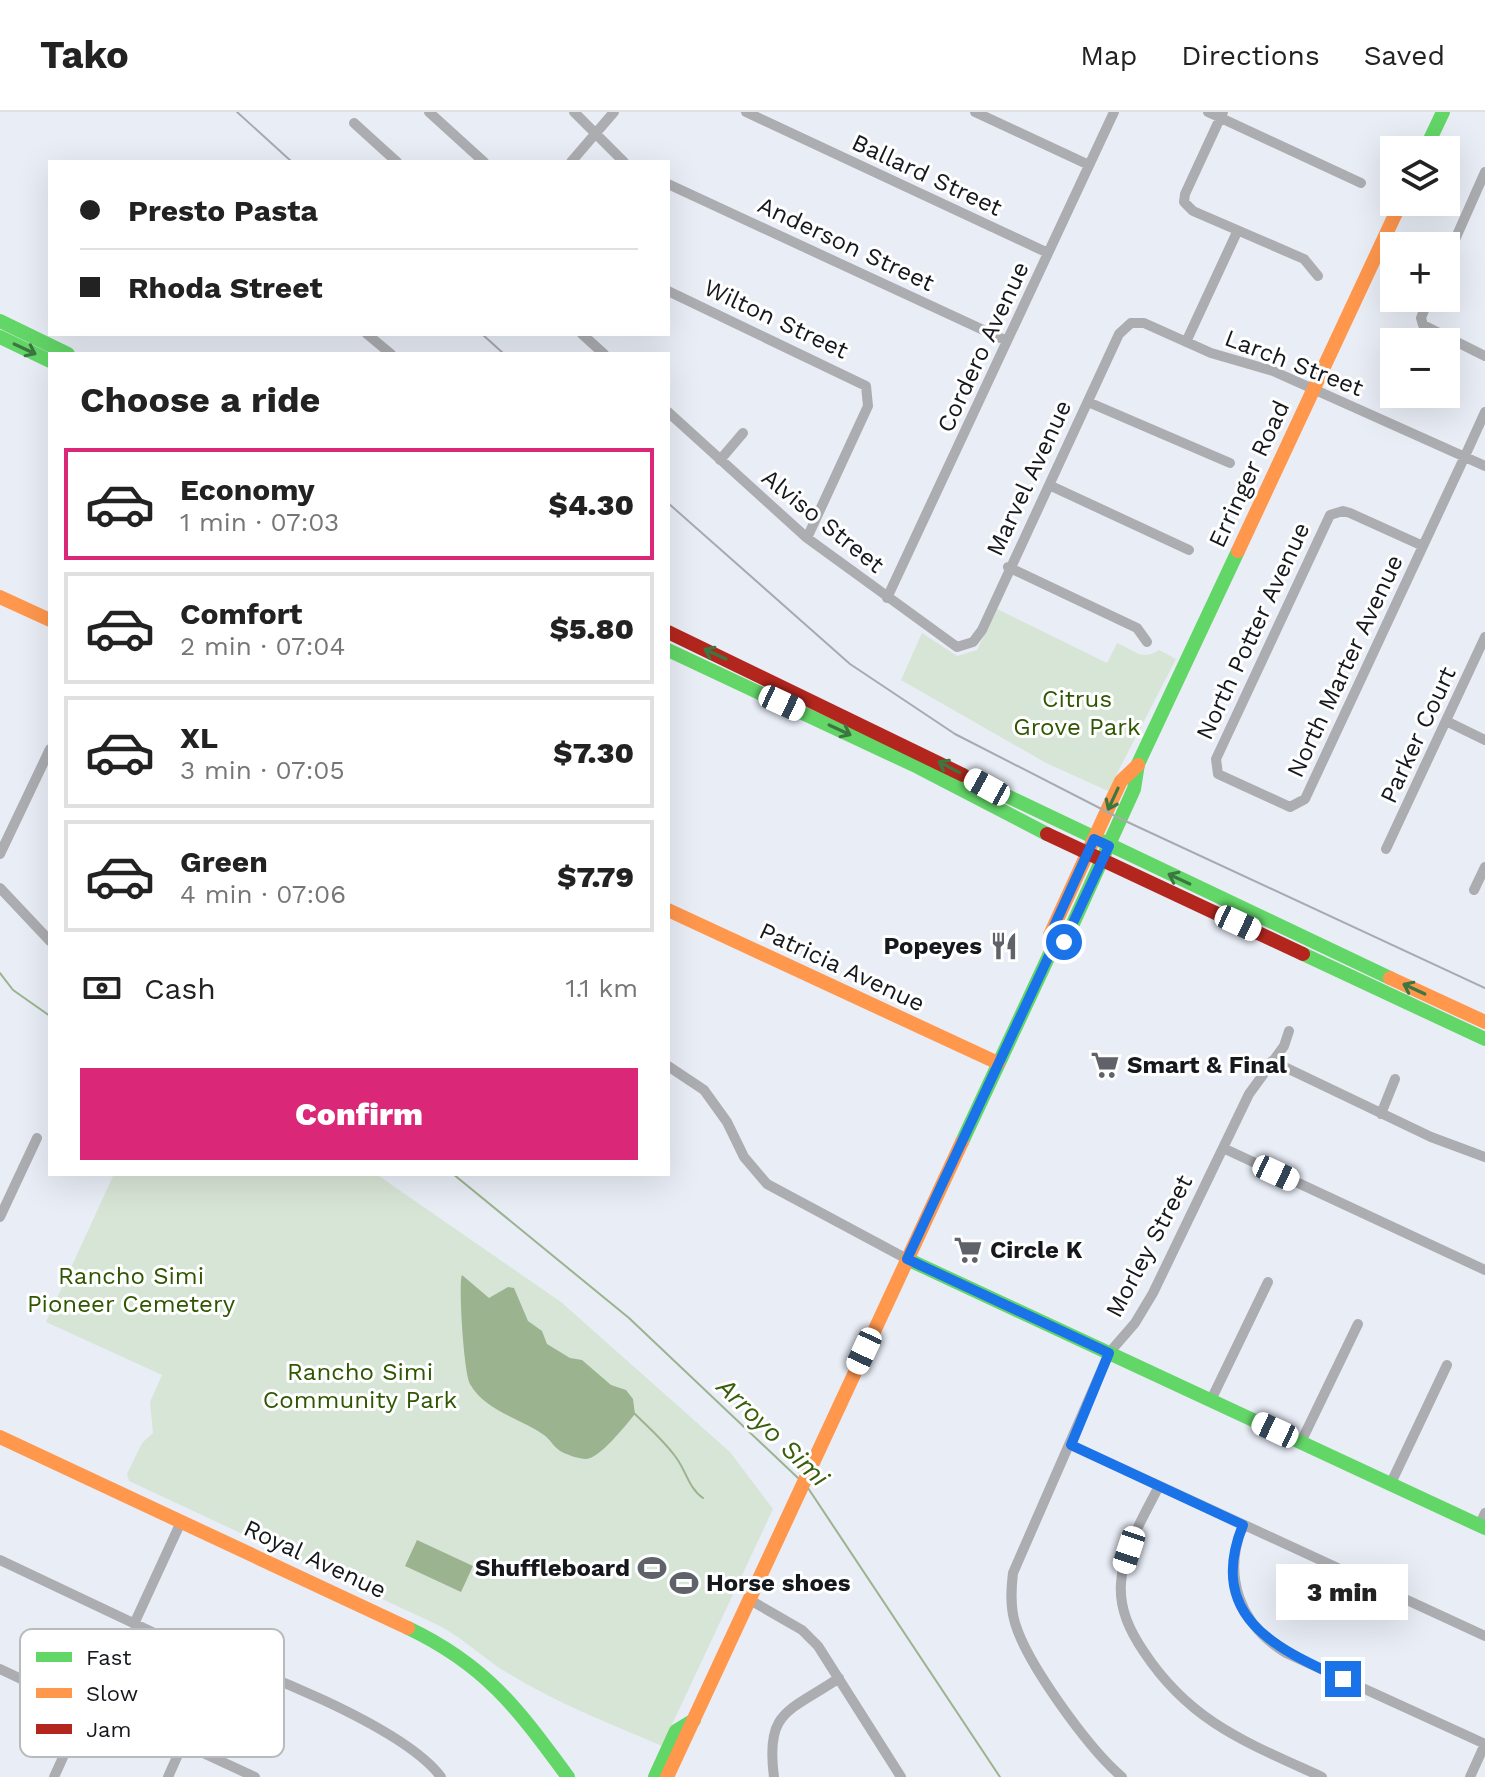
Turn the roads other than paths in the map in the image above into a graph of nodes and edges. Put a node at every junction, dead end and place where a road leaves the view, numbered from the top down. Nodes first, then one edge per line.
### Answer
1 (429, 112) edge
2 (574, 112) edge
3 (614, 112) edge
4 (746, 112) edge
5 (975, 112) edge
6 (1114, 112) edge
7 (1208, 112) edge
8 (1443, 112) edge
9 (1221, 115) edge
10 (354, 123) dead end
11 (595, 133) junction
12 (1432, 136) edge
13 (395, 160) edge
14 (482, 160) edge
15 (573, 160) edge
16 (622, 160) edge
17 (1089, 165) junction
18 (1485, 172) edge
19 (1361, 183) dead end
20 (670, 185) edge
21 (1394, 216) edge
22 (1237, 232) junction
23 (1458, 232) edge
24 (1048, 253) junction
25 (1318, 276) dead end
26 (670, 292) edge
27 (1423, 312) edge
28 (0, 321) edge
29 (1131, 323) joint
30 (369, 336) edge
31 (584, 336) edge
32 (0, 337) edge
33 (1007, 341) junction
34 (1186, 342) junction
35 (64, 352) edge
36 (389, 352) edge
37 (602, 352) edge
38 (1485, 356) edge
39 (48, 360) edge
40 (1314, 389) junction
41 (1088, 402) junction
42 (1485, 412) edge
43 (670, 414) edge
44 (743, 433) dead end
45 (1465, 456) junction
46 (720, 460) junction
47 (1230, 463) dead end
48 (1485, 466) edge
49 (1049, 485) junction
50 (807, 538) junction
51 (1423, 546) junction
52 (1189, 550) dead end
53 (1008, 567) junction
54 (0, 597) edge
55 (887, 598) junction
56 (48, 619) edge
57 (670, 633) edge
58 (1485, 637) edge
59 (1147, 642) dead end
60 (962, 647) joint
61 (670, 651) edge
62 (1446, 721) junction
63 (1485, 740) edge
64 (48, 753) edge
65 (1138, 764) junction
66 (1216, 770) joint
67 (1094, 839) junction
68 (1109, 846) junction
69 (1386, 849) dead end
70 (0, 854) edge
71 (1088, 854) junction
72 (1102, 860) junction
73 (1485, 867) edge
74 (0, 888) edge
75 (1474, 890) dead end
76 (670, 911) edge
77 (48, 939) edge
78 (1054, 945) junction
79 (1485, 1022) edge
80 (1289, 1031) dead end
81 (1485, 1039) edge
82 (1272, 1061) junction
83 (998, 1063) junction
84 (670, 1067) edge
85 (1395, 1079) dead end
86 (1381, 1114) junction
87 (37, 1138) dead end
88 (1223, 1148) junction
89 (1484, 1153) edge
90 (5, 1193) edge
91 (0, 1217) edge
92 (907, 1259) junction
93 (1485, 1270) edge
94 (1268, 1282) dead end
95 (1358, 1324) dead end
96 (1109, 1353) junction
97 (1447, 1365) dead end
98 (1211, 1400) junction
99 (0, 1437) edge
100 (1301, 1442) junction
101 (1071, 1445) junction
102 (1391, 1483) junction
103 (1159, 1486) junction
104 (181, 1522) junction
105 (1483, 1522) edge
106 (1243, 1525) junction
107 (0, 1560) edge
108 (750, 1600) junction
109 (134, 1624) junction
110 (145, 1629) edge
111 (1485, 1636) edge
112 (0, 1669) edge
113 (20, 1678) edge
114 (839, 1678) junction
115 (284, 1686) edge
116 (694, 1720) junction
117 (1485, 1744) edge
118 (63, 1757) edge
119 (176, 1757) edge
120 (207, 1757) edge
121 (54, 1777) edge
122 (168, 1777) edge
123 (255, 1777) edge
124 (441, 1777) edge
125 (568, 1777) edge
126 (655, 1777) edge
127 (667, 1777) edge
128 (774, 1777) edge
129 (901, 1777) edge
130 (1122, 1777) edge
131 (1322, 1777) edge
132 (1470, 1777) edge

1 - 14 street
2 - 11 street
3 - 11 street
4 - 24 street, Ballard Street
5 - 17 street
6 - 17 street, Cordero Avenue
7 - 9 street
8 - 12 main road
9 - 19 street
9 - 22 street
10 - 13 street
11 - 15 street
11 - 16 street
17 - 24 street, Cordero Avenue
18 - 23 street
20 - 33 street, Anderson Street
21 - 40 main road, Erringer Road
22 - 25 street
22 - 34 street
24 - 33 street, Cordero Avenue
26 - 50 street, Wilton Street
27 - 38 street
28 - 35 main road
29 - 34 street, Larch Street
29 - 41 street, Marvel Avenue
30 - 36 street
31 - 37 street
32 -> 39 main road
33 - 55 street, Cordero Avenue
34 - 40 street, Larch Street
40 - 45 street, Larch Street
40 - 65 main road, Erringer Road
41 - 47 street
41 - 49 street, Marvel Avenue
42 - 45 street, North Marter Avenue
43 - 46 street, Alviso Street
44 - 46 street
45 - 48 street, Larch Street
45 - 51 street, North Marter Avenue
46 - 50 street, Alviso Street
49 - 52 street
49 - 53 street, Marvel Avenue
50 - 55 street, Alviso Street
51 - 66 street, North Marter Avenue
51 - 66 street, North Potter Avenue
53 - 59 street
53 - 60 street, Marvel Avenue
54 - 56 main road
55 - 60 street, Alviso Street
67 -> 57 main road
58 - 62 street, Parker Court
61 -> 71 main road
62 - 63 street
62 - 69 street, Parker Court
64 - 70 street
65 -> 67 main road, Erringer Road
65 - 68 main road, Erringer Road
67 - 68 main road
67 - 71 main road, Erringer Road
68 - 72 main road, Erringer Road
79 -> 68 main road
71 - 72 main road
71 - 78 main road, Erringer Road
72 - 78 main road, Erringer Road
72 - 81 main road
73 - 75 street
74 - 77 street
76 - 83 main road, Patricia Avenue
78 - 83 main road, Erringer Road
80 - 82 street, Morley Street
82 - 86 street
82 - 88 street, Morley Street
83 - 92 main road, Erringer Road
84 - 92 street
85 - 86 street
86 - 89 street
87 - 90 street
88 - 93 street
88 - 96 street, Morley Street
90 - 91 street
92 - 96 main road
92 - 108 main road, Erringer Road
94 - 98 street
95 - 100 street
96 - 98 main road
96 - 101 street, Morley Street
97 - 102 street
98 - 100 main road
99 - 104 main road, Royal Avenue
100 - 102 main road
101 - 103 street
101 - 130 street, Morley Street
102 - 105 main road
103 - 106 street
103 - 131 street
104 - 109 street
104 - 125 main road, Royal Avenue
106 - 111 street
106 - 117 street
107 - 109 street
108 - 114 street
108 - 116 main road, Erringer Road
109 - 110 street
112 - 113 street
114 - 128 street
114 - 129 street
115 - 124 street
116 - 126 main road
116 - 127 main road, Erringer Road
117 - 132 street
118 - 121 street
119 - 122 street
120 - 123 street

